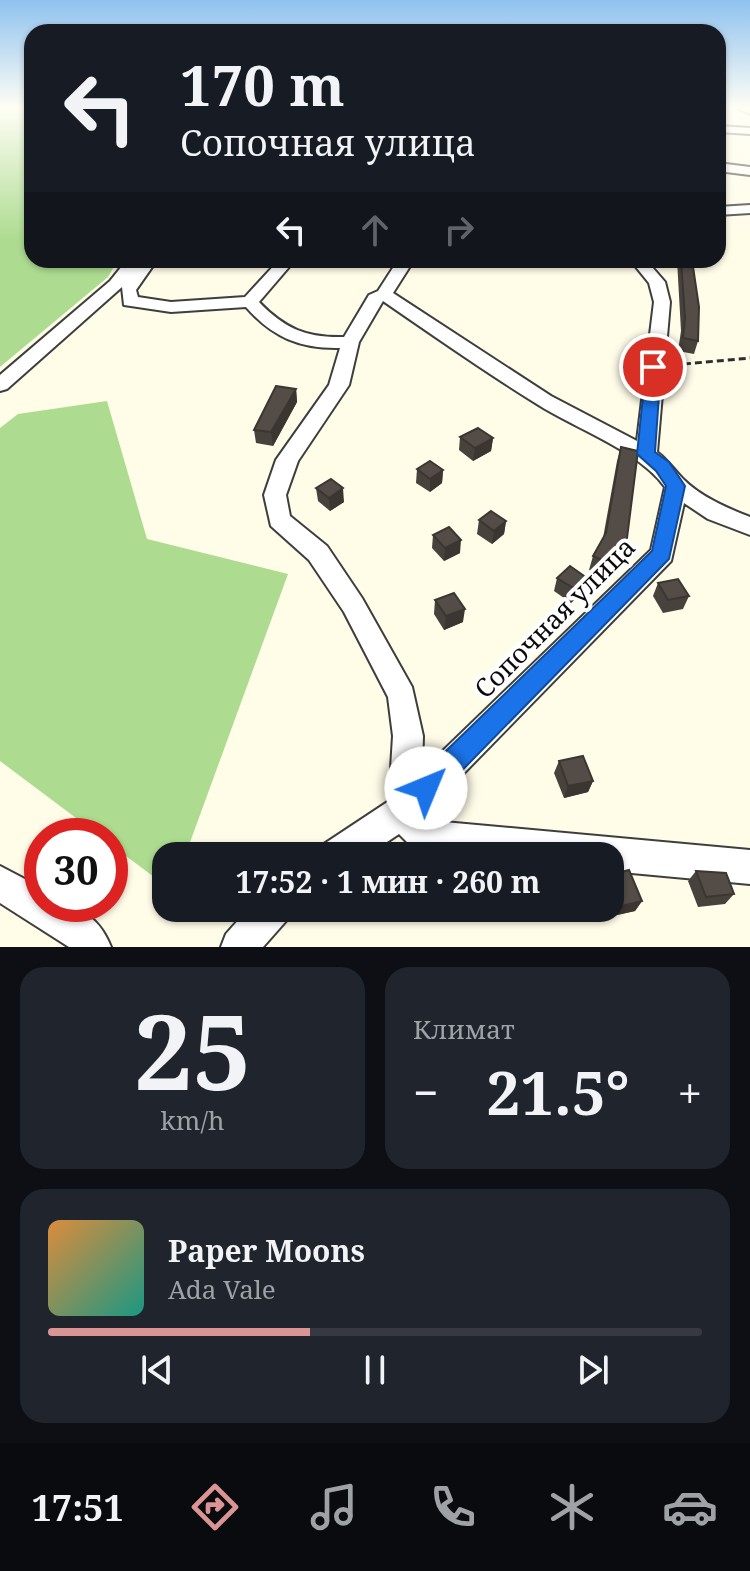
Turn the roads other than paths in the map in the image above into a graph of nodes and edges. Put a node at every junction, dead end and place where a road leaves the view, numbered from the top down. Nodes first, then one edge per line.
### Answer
1 (726, 168) edge
2 (750, 171) edge
3 (750, 209) edge
4 (726, 210) edge
5 (126, 268) edge
6 (143, 268) edge
7 (280, 268) edge
8 (401, 268) edge
9 (645, 268) edge
10 (384, 294) junction
11 (250, 302) junction
12 (350, 342) junction
13 (0, 385) edge
14 (646, 454) junction
15 (676, 486) junction
16 (750, 526) edge
17 (405, 810) junction
18 (357, 842) edge
19 (750, 867) edge
20 (0, 883) edge
21 (261, 922) edge
22 (93, 947) edge
23 (239, 947) edge

1 - 2 street
3 - 4 street
5 - 13 street
6 - 11 street
7 - 11 street
8 - 10 street
9 - 14 street
10 - 12 street
10 - 14 street
11 - 12 street
12 - 17 street
14 - 15 street
15 - 16 street
15 - 17 street, Сопочная улица
17 - 18 street, Сопочная улица
17 - 19 street
20 - 22 street
21 - 23 street

